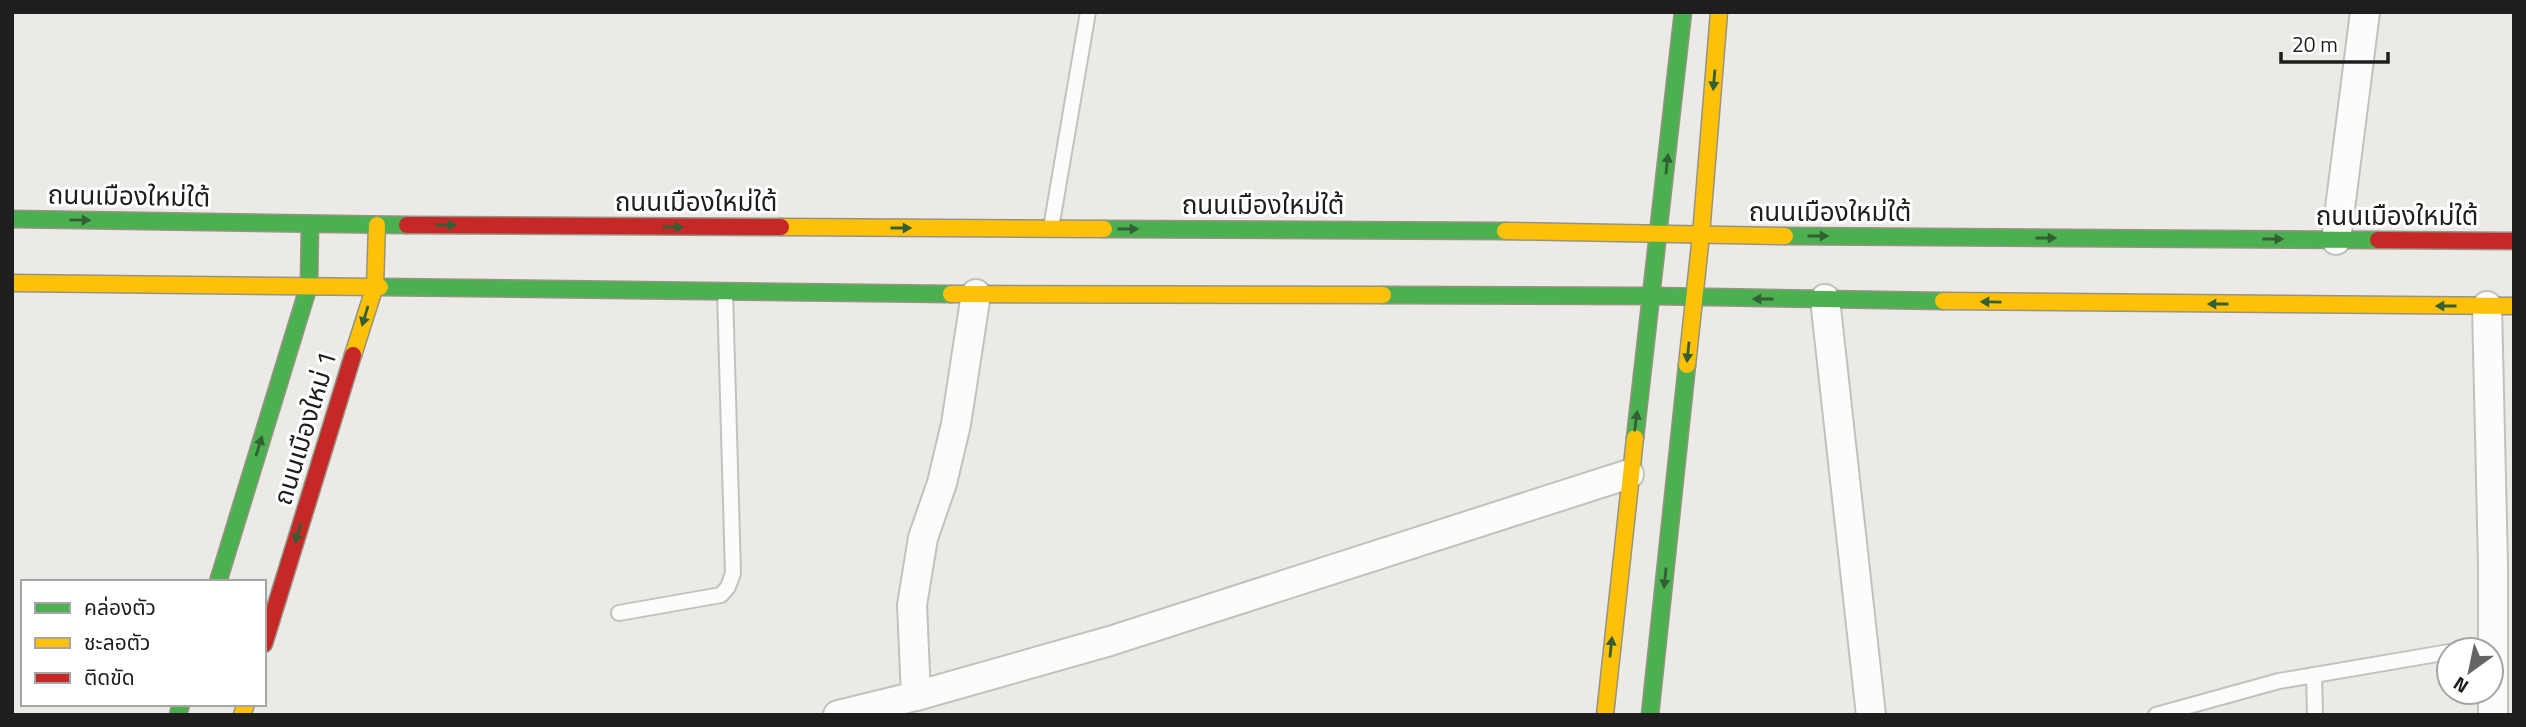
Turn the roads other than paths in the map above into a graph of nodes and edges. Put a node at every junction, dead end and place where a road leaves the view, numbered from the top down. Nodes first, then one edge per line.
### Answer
1 (1088, 12) edge
2 (1683, 12) edge
3 (1719, 12) edge
4 (2365, 12) edge
5 (12, 219) edge
6 (310, 223) junction
7 (377, 225) junction
8 (1051, 229) junction
9 (1659, 232) junction
10 (1701, 235) junction
11 (2336, 240) junction
12 (2514, 241) edge
13 (12, 283) edge
14 (309, 285) junction
15 (374, 286) junction
16 (725, 290) junction
17 (976, 294) junction
18 (1653, 296) junction
19 (1693, 298) junction
20 (1825, 299) junction
21 (2500, 306) edge
22 (1629, 474) junction
23 (219, 580) edge
24 (619, 613) dead end
25 (2493, 636) edge
26 (266, 637) edge
27 (2435, 654) edge
28 (2314, 675) junction
29 (916, 696) junction
30 (2186, 711) edge
31 (852, 713) edge
32 (1605, 715) edge
33 (1650, 715) edge
34 (1871, 715) edge
35 (2156, 715) edge
36 (2315, 715) edge

1 - 8 lane
9 -> 2 main road
3 -> 10 main road
4 - 11 street
5 -> 6 main road, ถนนเมืองใหม่ใต้
6 - 7 main road, ถนนเมืองใหม่ใต้
6 - 14 main road, ถนนเมืองใหม่ 1
7 -> 8 main road, ถนนเมืองใหม่ใต้
7 - 15 main road, ถนนเมืองใหม่ 1
8 -> 9 main road, ถนนเมืองใหม่ใต้
9 - 10 main road, ถนนเมืองใหม่ใต้
9 - 18 main road
10 -> 11 main road, ถนนเมืองใหม่ใต้
10 - 19 main road
11 - 12 main road, ถนนเมืองใหม่ใต้
13 - 14 main road
14 - 15 main road
23 -> 14 main road, ถนนเมืองใหม่ 1
15 - 16 main road
15 -> 26 main road, ถนนเมืองใหม่ 1
16 - 17 main road
16 - 24 lane
17 - 18 main road
17 - 29 street
18 - 19 main road
22 -> 18 main road
20 -> 19 main road
19 -> 33 main road
21 -> 20 main road
20 - 34 street
21 - 25 street
22 - 29 street
32 -> 22 main road
27 - 28 lane
28 - 30 lane
28 - 36 lane
29 - 31 street
30 - 35 lane

